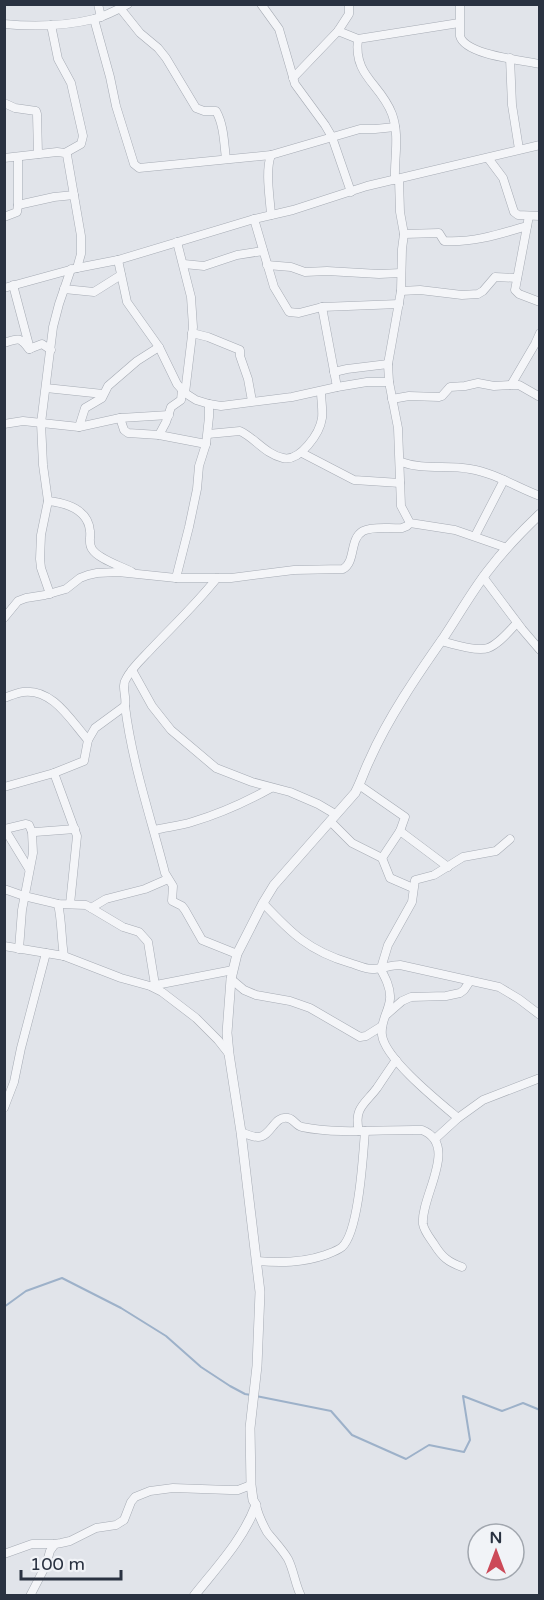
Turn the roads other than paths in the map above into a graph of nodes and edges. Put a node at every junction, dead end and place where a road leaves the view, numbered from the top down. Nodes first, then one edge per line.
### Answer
1 (98, 4) edge
2 (129, 4) edge
3 (261, 4) edge
4 (349, 4) edge
5 (460, 4) edge
6 (120, 9) junction
7 (98, 18) junction
8 (459, 23) junction
9 (4, 24) edge
10 (51, 25) junction
11 (338, 32) junction
12 (358, 39) junction
13 (510, 58) junction
14 (540, 64) edge
15 (293, 78) junction
16 (4, 103) edge
17 (395, 127) junction
18 (332, 137) junction
19 (540, 145) edge
20 (519, 149) junction
21 (64, 153) junction
22 (38, 154) junction
23 (271, 155) junction
24 (4, 158) edge
25 (18, 158) junction
26 (488, 158) junction
27 (226, 159) junction
28 (397, 179) junction
29 (351, 192) junction
30 (74, 195) junction
31 (18, 205) junction
32 (271, 215) junction
33 (529, 216) junction
34 (540, 216) edge
35 (4, 217) edge
36 (254, 219) junction
37 (527, 226) junction
38 (404, 234) junction
39 (177, 242) junction
40 (263, 251) junction
41 (118, 260) junction
42 (184, 264) junction
43 (267, 265) junction
44 (74, 269) junction
45 (401, 273) junction
46 (121, 274) junction
47 (517, 278) junction
48 (9, 286) edge
49 (64, 289) junction
50 (400, 291) junction
51 (540, 302) edge
52 (399, 304) junction
53 (322, 307) junction
54 (192, 333) junction
55 (540, 333) edge
56 (4, 343) edge
57 (159, 347) junction
58 (30, 349) junction
59 (51, 350) junction
60 (388, 364) junction
61 (334, 372) junction
62 (388, 382) junction
63 (511, 385) junction
64 (338, 387) junction
65 (46, 388) junction
66 (321, 390) junction
67 (184, 392) junction
68 (104, 393) junction
69 (540, 397) edge
70 (392, 399) junction
71 (252, 401) junction
72 (209, 404) junction
73 (169, 415) junction
74 (120, 418) junction
75 (41, 423) junction
76 (4, 424) edge
77 (79, 427) junction
78 (208, 434) junction
79 (159, 435) junction
80 (206, 444) junction
81 (302, 453) junction
82 (401, 462) junction
83 (504, 480) junction
84 (400, 483) junction
85 (540, 496) edge
86 (48, 501) junction
87 (540, 514) edge
88 (410, 523) junction
89 (475, 536) junction
90 (507, 548) junction
91 (137, 574) junction
92 (483, 577) junction
93 (176, 578) junction
94 (217, 578) junction
95 (50, 594) junction
96 (4, 618) edge
97 (517, 623) junction
98 (441, 641) junction
99 (540, 650) edge
100 (132, 670) junction
101 (4, 698) edge
102 (125, 706) junction
103 (88, 740) junction
104 (54, 773) junction
105 (359, 785) junction
106 (4, 788) edge
107 (271, 788) junction
108 (333, 817) junction
109 (5, 829) edge
110 (75, 829) junction
111 (154, 830) junction
112 (400, 831) junction
113 (32, 832) junction
114 (510, 839) dead end
115 (382, 858) junction
116 (448, 867) junction
117 (29, 869) junction
118 (168, 879) junction
119 (413, 888) junction
120 (4, 890) edge
121 (24, 896) junction
122 (263, 903) junction
123 (58, 904) junction
124 (70, 904) junction
125 (91, 908) junction
126 (4, 946) edge
127 (19, 949) junction
128 (46, 953) junction
129 (237, 954) junction
130 (64, 956) junction
131 (381, 968) junction
132 (232, 975) junction
133 (470, 981) junction
134 (152, 986) junction
135 (540, 1015) edge
136 (385, 1016) junction
137 (382, 1026) junction
138 (229, 1054) junction
139 (396, 1060) junction
140 (540, 1078) edge
141 (4, 1108) edge
142 (458, 1118) junction
143 (362, 1131) junction
144 (241, 1132) junction
145 (435, 1138) junction
146 (256, 1261) junction
147 (462, 1267) dead end
148 (251, 1485) junction
149 (255, 1505) junction
150 (55, 1544) junction
151 (4, 1554) edge
152 (30, 1596) edge
153 (194, 1596) edge
154 (301, 1596) edge

1 - 7 street
2 - 6 street
3 - 15 street
4 - 11 street
5 - 8 street
6 - 7 street
6 - 27 street
7 - 10 street
7 - 27 street
8 - 12 street
8 - 13 street
9 - 10 street
10 - 21 street
11 - 12 street
11 - 15 street
12 - 17 street
13 - 14 street
13 - 20 street
15 - 18 street
16 - 22 street
17 - 18 street
17 - 28 street
18 - 23 street
18 - 29 street
19 - 20 street
20 - 26 street
21 - 22 street
21 - 30 street
22 - 25 street
23 - 27 street
23 - 32 street
24 - 25 street
25 - 31 street
26 - 28 street
26 - 33 street
28 - 29 street
28 - 38 street
29 - 32 street
30 - 31 street
30 - 44 street
31 - 35 street
32 - 36 street
33 - 34 street
33 - 37 street
36 - 39 street
36 - 40 street
37 - 38 street
37 - 47 street
38 - 45 street
39 - 41 street
39 - 42 street
40 - 42 street
40 - 43 street
41 - 44 street
41 - 46 street
42 - 54 street
43 - 45 street
43 - 53 street
44 - 48 street
44 - 49 street
45 - 50 street
46 - 49 street
46 - 57 street
47 - 50 street
47 - 51 street
48 - 58 street
49 - 59 street
50 - 52 street
52 - 53 street
52 - 60 street
53 - 61 street
54 - 67 street
54 - 71 street
55 - 63 street
56 - 58 street
57 - 67 street
57 - 68 street
58 - 59 street
59 - 65 street
60 - 61 street
60 - 62 street
61 - 64 street
62 - 64 street
62 - 70 street
63 - 69 street
63 - 70 street
64 - 66 street
65 - 68 street
65 - 75 street
66 - 71 street
66 - 81 street
67 - 72 street
67 - 73 street
68 - 77 street
70 - 82 street
71 - 72 street
72 - 78 street
73 - 74 street
73 - 79 street
74 - 77 street
74 - 79 street
75 - 76 street
75 - 77 street
75 - 86 street
78 - 80 street
78 - 81 street
79 - 80 street
80 - 93 street
81 - 84 street
82 - 83 street
82 - 84 street
83 - 85 street
83 - 89 street
84 - 88 street
86 - 91 street
86 - 95 street
87 - 90 street
88 - 89 street
88 - 94 street
89 - 90 street
90 - 92 street
91 - 93 street
91 - 95 street
92 - 97 street
92 - 98 street
93 - 94 street
94 - 100 street
95 - 96 street
97 - 98 street
97 - 99 street
98 - 105 street
100 - 102 street
100 - 107 street
101 - 103 street
102 - 103 street
102 - 111 street
103 - 104 street
104 - 106 street
104 - 110 street
105 - 108 street
105 - 112 street
107 - 108 street
107 - 111 street
108 - 115 street
108 - 122 street
109 - 113 street
109 - 117 street
110 - 113 street
110 - 124 street
111 - 118 street
112 - 115 street
112 - 116 street
113 - 117 street
114 - 116 street
115 - 119 street
116 - 119 street
117 - 121 street
118 - 125 street
118 - 129 street
119 - 131 street
120 - 121 street
121 - 123 street
121 - 127 street
122 - 129 street
122 - 131 street
123 - 124 street
123 - 130 street
124 - 125 street
125 - 134 street
126 - 127 street
127 - 128 street
128 - 130 street
128 - 141 street
129 - 132 street
130 - 134 street
131 - 133 street
131 - 136 street
132 - 134 street
132 - 137 street
132 - 138 street
133 - 135 street
133 - 136 street
134 - 138 street
136 - 137 street
137 - 139 street
138 - 144 street
139 - 142 street
139 - 143 street
140 - 142 street
142 - 145 street
143 - 144 street
143 - 145 street
143 - 146 street
144 - 146 street
145 - 147 street
146 - 148 street
148 - 149 street
148 - 150 street
149 - 153 street
149 - 154 street
150 - 151 street
150 - 152 street

